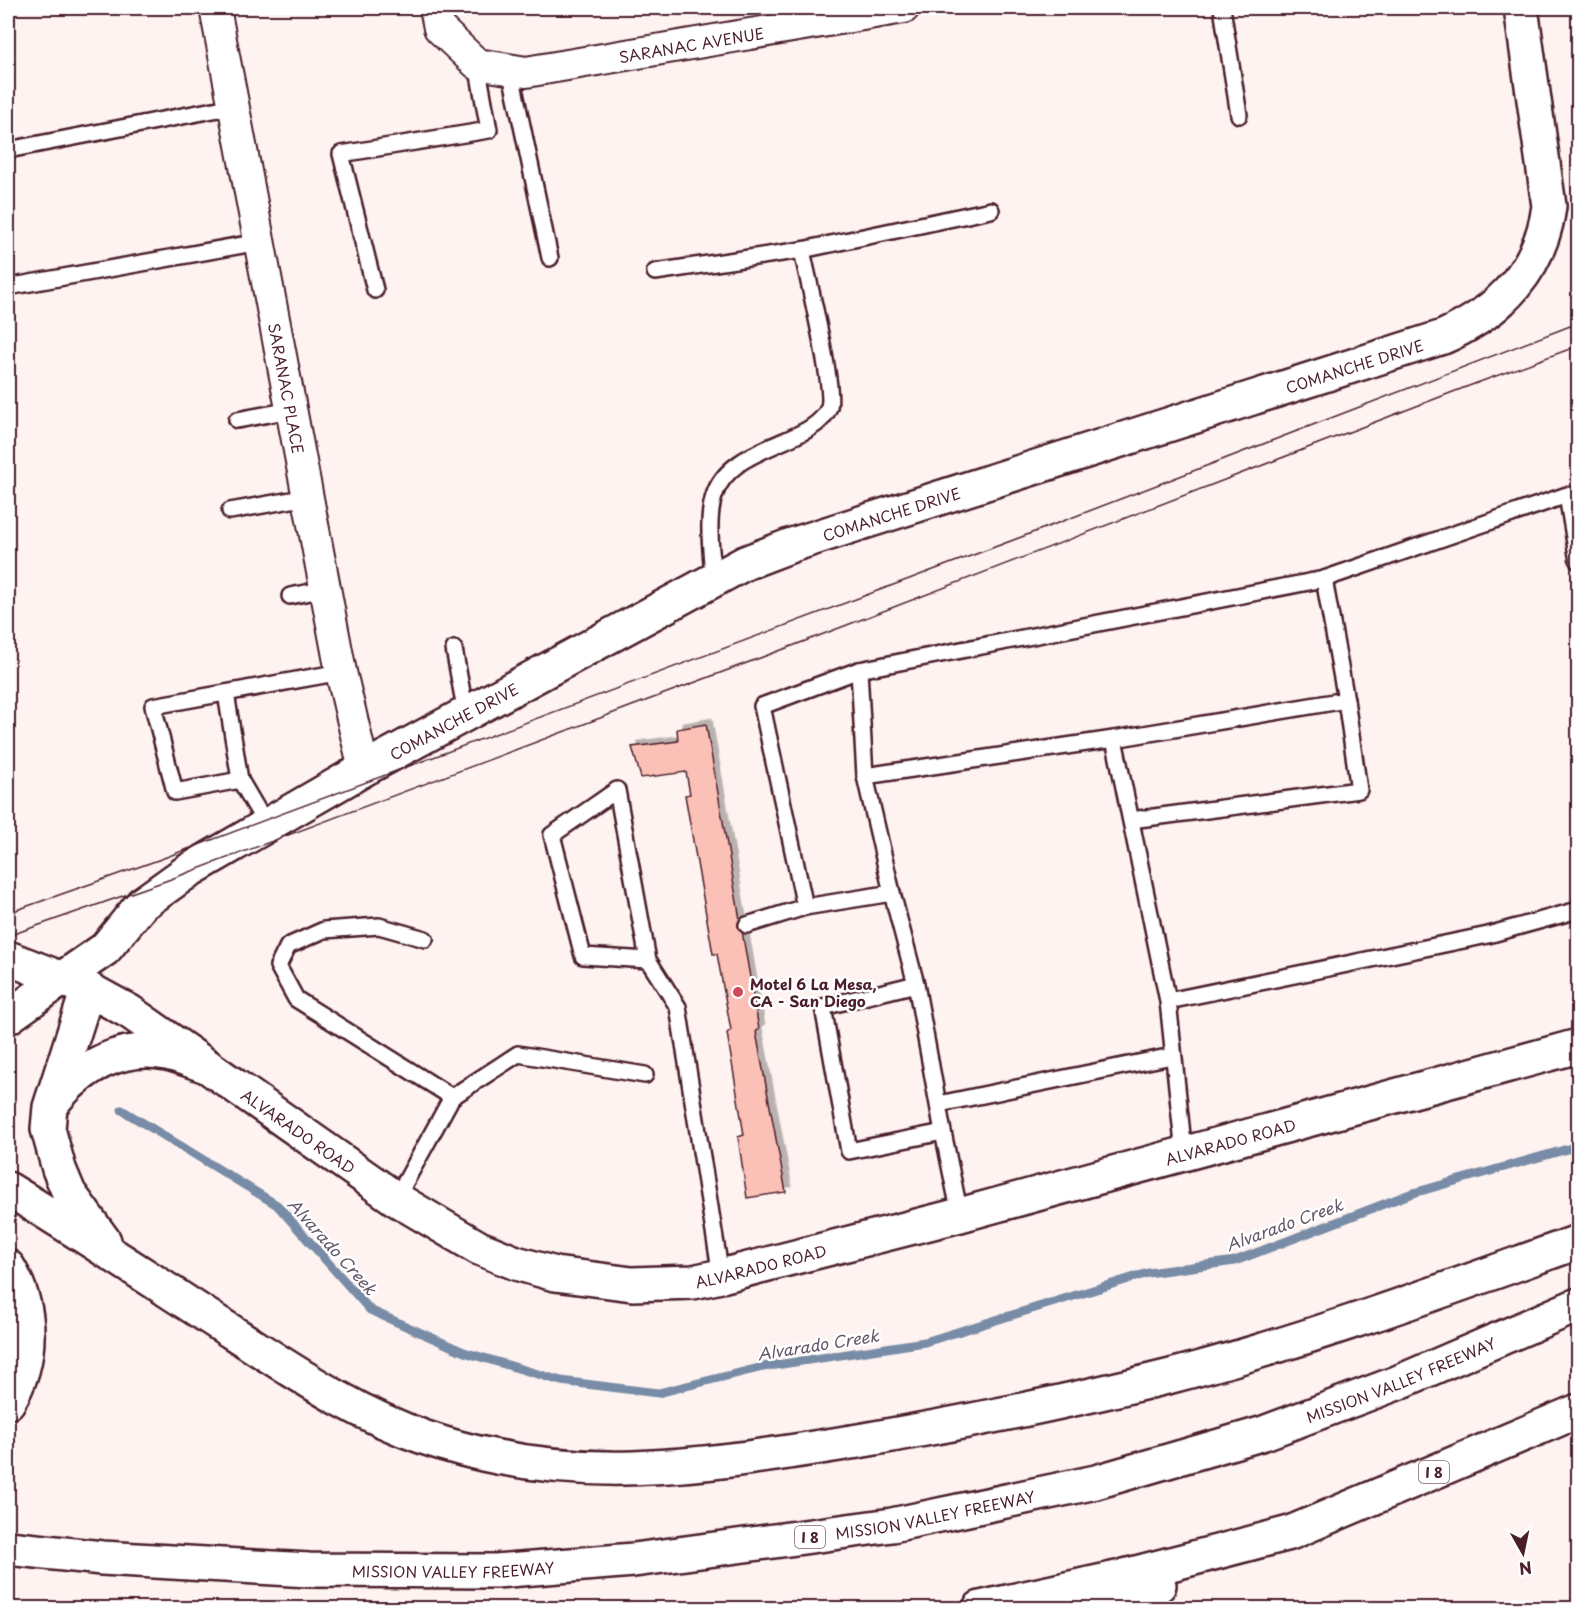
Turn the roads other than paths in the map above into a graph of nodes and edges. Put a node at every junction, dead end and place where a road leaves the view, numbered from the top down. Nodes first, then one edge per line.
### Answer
1 (215, 8) edge
2 (435, 8) edge
3 (904, 8) edge
4 (1222, 8) edge
5 (1521, 8) edge
6 (477, 64) junction
7 (510, 69) junction
8 (234, 106) junction
9 (1239, 115) dead end
10 (8, 150) edge
11 (991, 210) dead end
12 (259, 242) junction
13 (802, 250) junction
14 (550, 258) dead end
15 (655, 272) dead end
16 (8, 287) edge
17 (375, 290) dead end
18 (291, 410) junction
19 (237, 420) dead end
20 (308, 496) junction
21 (230, 511) dead end
22 (1578, 561) edge
23 (713, 578) junction
24 (1324, 579) junction
25 (326, 589) junction
26 (290, 596) dead end
27 (454, 649) dead end
28 (859, 670) junction
29 (341, 672) junction
30 (226, 693) junction
31 (1346, 700) junction
32 (466, 714) junction
33 (1114, 739) junction
34 (364, 769) junction
35 (865, 777) junction
36 (240, 780) junction
37 (1131, 820) junction
38 (267, 826) junction
39 (892, 893) junction
40 (805, 907) junction
41 (1578, 910) edge
42 (747, 925) dead end
43 (425, 939) dead end
44 (8, 958) edge
45 (648, 960) junction
46 (76, 983) junction
47 (916, 984) junction
48 (1168, 1001) junction
49 (8, 1017) edge
50 (1578, 1046) edge
51 (1172, 1056) junction
52 (207, 1066) junction
53 (645, 1075) dead end
54 (452, 1097) junction
55 (939, 1104) junction
56 (50, 1107) junction
57 (943, 1132) junction
58 (1184, 1154) junction
59 (8, 1189) edge
60 (396, 1199) junction
61 (960, 1215) junction
62 (1578, 1242) edge
63 (116, 1257) junction
64 (8, 1267) edge
65 (721, 1276) junction
66 (1578, 1305) edge
67 (8, 1402) edge
68 (1578, 1411) edge
69 (1290, 1533) junction
70 (8, 1548) edge
71 (980, 1608) edge
72 (1100, 1608) edge

1 - 8 street, SARANAC PLACE
2 - 6 street
3 - 7 street, SARANAC AVENUE
4 - 9 lane
5 - 23 main road, COMANCHE DRIVE
6 - 7 street, SARANAC AVENUE
6 - 17 lane
7 - 14 lane
8 - 10 lane
8 - 12 street, SARANAC PLACE
11 - 13 lane
12 - 16 lane
12 - 18 street, SARANAC PLACE
13 - 15 lane
13 - 23 lane
18 - 19 lane
18 - 20 street, SARANAC PLACE
20 - 21 lane
20 - 25 street, SARANAC PLACE
22 - 24 lane
23 - 32 main road, COMANCHE DRIVE
24 - 28 lane
24 - 31 lane
25 - 26 lane
25 - 29 street, SARANAC PLACE
27 - 32 lane
28 - 35 lane
28 - 40 lane
29 - 30 lane
29 - 34 street, SARANAC PLACE
30 - 36 lane
30 - 36 lane
31 - 33 lane
31 - 37 lane
32 - 34 main road, COMANCHE DRIVE
33 - 35 lane
33 - 37 lane
34 - 38 main road, COMANCHE DRIVE
35 - 39 lane
36 - 38 lane
37 - 48 lane
38 - 46 main road, COMANCHE DRIVE
39 - 40 lane
39 - 47 lane
40 - 42 lane
41 - 48 lane
43 - 54 lane
44 - 46 main road, ALVARADO ROAD
45 - 45 lane
45 - 65 lane
46 - 49 main road
46 - 52 main road, ALVARADO ROAD
46 - 56 main road, COMANCHE DRIVE
47 - 55 lane
47 - 57 lane
48 - 51 lane
50 - 58 main road, ALVARADO ROAD
51 - 55 lane
51 - 58 lane
52 - 56 main road
52 - 60 main road, ALVARADO ROAD
53 - 54 lane
54 - 60 lane
55 - 57 lane
56 - 63 main road, COMANCHE DRIVE
57 - 61 lane
58 - 61 main road, ALVARADO ROAD
59 - 63 main road
60 - 65 main road, ALVARADO ROAD
61 - 65 main road, ALVARADO ROAD
62 - 63 main road
64 - 67 main road
66 - 70 main road, MISSION VALLEY FREEWAY / I 8
68 - 69 main road, I 8
69 - 71 main road, I 8
69 - 72 main road

